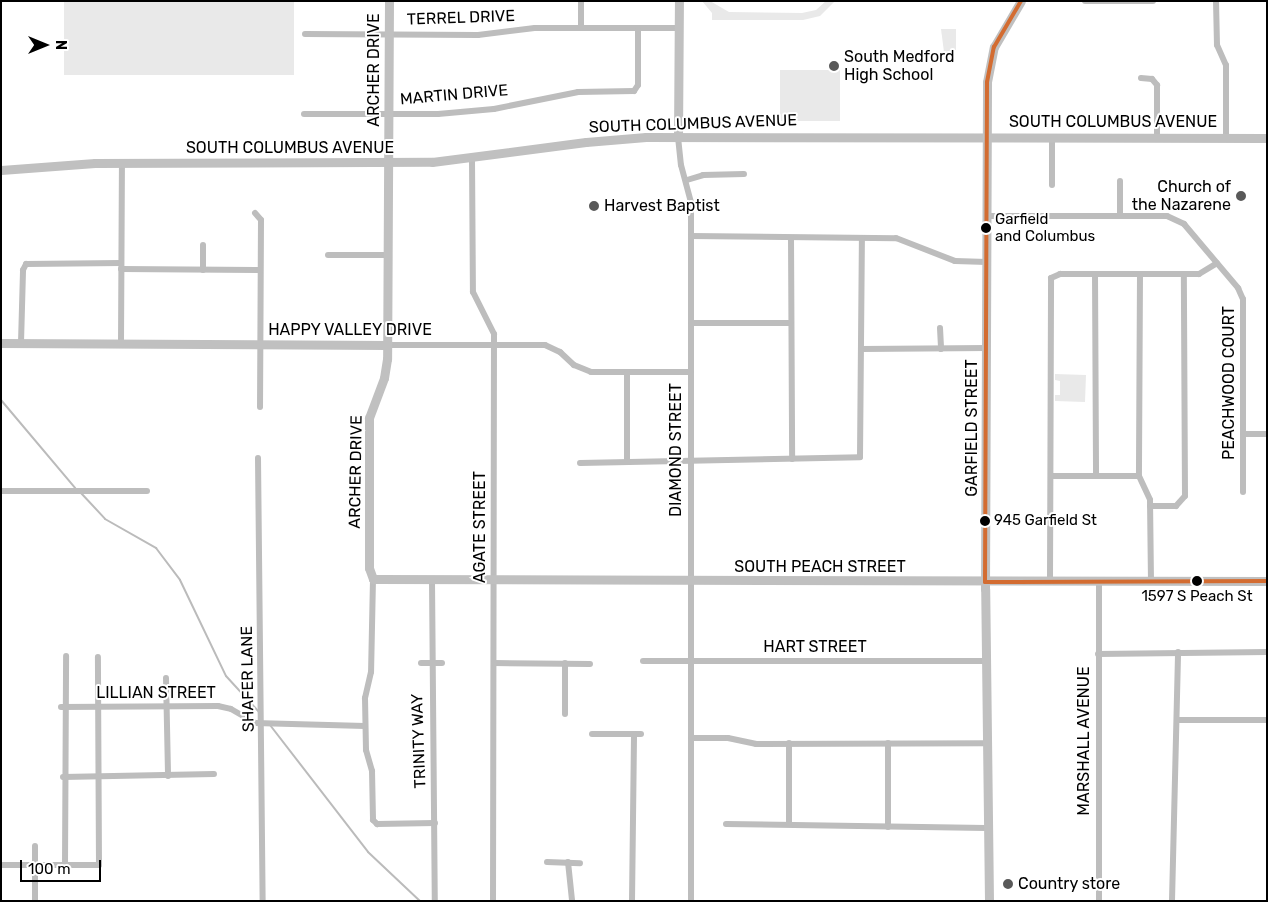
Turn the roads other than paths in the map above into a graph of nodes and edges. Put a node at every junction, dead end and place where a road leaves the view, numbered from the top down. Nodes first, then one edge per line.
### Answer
1 (389, 1) edge
2 (581, 1) edge
3 (679, 1) edge
4 (1020, 1) edge
5 (1085, 1) edge
6 (1153, 1) edge
7 (1216, 1) edge
8 (581, 28) junction
9 (679, 28) junction
10 (638, 29) junction
11 (305, 34) dead end
12 (389, 35) junction
13 (1141, 78) dead end
14 (304, 114) dead end
15 (388, 114) junction
16 (987, 136) junction
17 (678, 137) junction
18 (1052, 137) junction
19 (1157, 138) junction
20 (1226, 138) junction
21 (1267, 138) edge
22 (472, 159) junction
23 (122, 162) junction
24 (388, 163) junction
25 (1, 170) edge
26 (744, 174) dead end
27 (687, 180) junction
28 (1120, 180) dead end
29 (1052, 186) dead end
30 (256, 213) dead end
31 (987, 216) junction
32 (1120, 216) junction
33 (691, 236) junction
34 (791, 238) junction
35 (862, 238) junction
36 (203, 245) dead end
37 (328, 255) dead end
38 (387, 255) junction
39 (987, 262) junction
40 (1217, 263) junction
41 (121, 266) junction
42 (203, 270) junction
43 (260, 270) junction
44 (1095, 274) junction
45 (1140, 274) junction
46 (1184, 274) junction
47 (691, 323) junction
48 (792, 323) junction
49 (940, 328) dead end
50 (1, 343) edge
51 (21, 343) junction
52 (121, 344) junction
53 (260, 345) junction
54 (387, 345) junction
55 (494, 345) junction
56 (987, 348) junction
57 (862, 349) junction
58 (941, 349) junction
59 (627, 372) junction
60 (691, 372) junction
61 (260, 406) dead end
62 (1244, 434) junction
63 (1267, 434) edge
64 (258, 458) dead end
65 (691, 459) junction
66 (792, 459) junction
67 (627, 461) junction
68 (580, 463) dead end
69 (1051, 476) junction
70 (1096, 476) junction
71 (1139, 476) junction
72 (1, 491) edge
73 (147, 492) dead end
74 (1242, 492) dead end
75 (1150, 506) junction
76 (374, 579) junction
77 (432, 581) junction
78 (1050, 581) junction
79 (1099, 581) junction
80 (1151, 581) junction
81 (1267, 581) edge
82 (494, 582) junction
83 (690, 582) junction
84 (985, 582) junction
85 (1178, 652) junction
86 (1267, 652) edge
87 (1098, 654) junction
88 (66, 656) dead end
89 (98, 657) dead end
90 (986, 660) junction
91 (644, 661) dead end
92 (691, 661) junction
93 (421, 663) dead end
94 (432, 663) junction
95 (442, 663) dead end
96 (494, 663) junction
97 (565, 664) junction
98 (590, 664) dead end
99 (166, 678) dead end
100 (169, 706) junction
101 (63, 707) junction
102 (98, 707) junction
103 (565, 714) dead end
104 (1178, 720) junction
105 (1267, 720) edge
106 (263, 723) junction
107 (365, 726) junction
108 (592, 734) dead end
109 (691, 738) junction
110 (789, 743) junction
111 (888, 743) junction
112 (986, 743) junction
113 (214, 774) dead end
114 (168, 776) junction
115 (63, 777) junction
116 (98, 777) junction
117 (435, 823) junction
118 (726, 824) dead end
119 (789, 824) junction
120 (888, 827) junction
121 (986, 828) junction
122 (34, 846) dead end
123 (547, 862) dead end
124 (568, 862) junction
125 (580, 862) dead end
126 (1, 865) edge
127 (34, 865) junction
128 (65, 865) junction
129 (34, 901) edge
130 (263, 901) edge
131 (435, 901) edge
132 (493, 901) edge
133 (572, 901) edge
134 (632, 901) edge
135 (691, 901) edge
136 (989, 901) edge
137 (1099, 901) edge
138 (1172, 901) edge

1 - 12 main road, ARCHER DRIVE
2 - 8 street
3 - 9 main road, DIAMOND STREET
4 - 16 main road, GARFIELD STREET
5 - 6 street
7 - 20 street
8 - 10 street, TERREL DRIVE
8 - 12 street, TERREL DRIVE
9 - 10 street, TERREL DRIVE
9 - 17 main road, DIAMOND STREET
10 - 15 street, MARTIN DRIVE
11 - 12 street, TERREL DRIVE
12 - 15 main road, ARCHER DRIVE
13 - 19 street
14 - 15 street, MARTIN DRIVE
15 - 24 main road, ARCHER DRIVE
16 - 17 main road, SOUTH COLUMBUS AVENUE
16 - 18 main road, SOUTH COLUMBUS AVENUE
16 - 31 main road, GARFIELD STREET
17 - 22 main road, SOUTH COLUMBUS AVENUE
17 - 27 street, DIAMOND STREET
18 - 19 main road, SOUTH COLUMBUS AVENUE
18 - 29 street
19 - 20 main road, SOUTH COLUMBUS AVENUE
20 - 21 main road, SOUTH COLUMBUS AVENUE
22 - 24 main road, SOUTH COLUMBUS AVENUE
22 - 55 street, AGATE STREET
23 - 24 main road, SOUTH COLUMBUS AVENUE
23 - 25 main road, SOUTH COLUMBUS AVENUE
23 - 41 street
24 - 38 main road, ARCHER DRIVE
26 - 27 street
27 - 33 street, DIAMOND STREET
28 - 32 street
30 - 43 street
31 - 32 street, PEACHWOOD COURT
31 - 39 main road, GARFIELD STREET
32 - 40 street, PEACHWOOD COURT
33 - 34 street
33 - 47 street, DIAMOND STREET
34 - 35 street
34 - 48 street
35 - 39 street
35 - 57 street
36 - 42 street
37 - 38 street
38 - 54 main road, ARCHER DRIVE
39 - 56 main road, GARFIELD STREET
40 - 46 street
40 - 62 street, PEACHWOOD COURT
41 - 42 street
41 - 51 street
41 - 52 street
42 - 43 street
43 - 53 street
44 - 45 street
44 - 69 street
44 - 70 street
45 - 46 street
45 - 71 street
46 - 75 street
47 - 48 street
47 - 60 street, DIAMOND STREET
48 - 66 street
49 - 58 street
50 - 51 main road, HAPPY VALLEY DRIVE
51 - 52 main road, HAPPY VALLEY DRIVE
52 - 53 main road, HAPPY VALLEY DRIVE
53 - 54 main road, HAPPY VALLEY DRIVE
53 - 61 street
54 - 55 street, HAPPY VALLEY DRIVE
54 - 76 main road, ARCHER DRIVE
55 - 59 street, HAPPY VALLEY DRIVE
55 - 82 street, AGATE STREET
56 - 58 street
56 - 84 main road, GARFIELD STREET
57 - 58 street
57 - 66 street
59 - 60 street, HAPPY VALLEY DRIVE
59 - 67 street
60 - 65 street, DIAMOND STREET
62 - 63 street
62 - 74 street, PEACHWOOD COURT
64 - 106 street, SHAFER LANE
65 - 66 street
65 - 67 street
65 - 83 street, DIAMOND STREET
67 - 68 street
69 - 70 street
69 - 78 street
70 - 71 street
71 - 75 street
72 - 73 street
75 - 80 street
76 - 77 main road, SOUTH PEACH STREET
76 - 107 street, ARCHER DRIVE
77 - 82 main road, SOUTH PEACH STREET
77 - 94 street, TRINITY WAY
78 - 79 main road, SOUTH PEACH STREET
78 - 84 main road, SOUTH PEACH STREET
79 - 80 main road, SOUTH PEACH STREET
79 - 87 street, MARSHALL AVENUE
80 - 81 main road, SOUTH PEACH STREET
82 - 83 main road, SOUTH PEACH STREET
82 - 96 street, AGATE STREET
83 - 84 main road, SOUTH PEACH STREET
83 - 92 street, DIAMOND STREET
84 - 90 main road, GARFIELD STREET
85 - 86 street
85 - 87 street
85 - 104 street
87 - 137 street, MARSHALL AVENUE
88 - 101 street
89 - 102 street
90 - 92 street, HART STREET
90 - 112 main road, GARFIELD STREET
91 - 92 street, HART STREET
92 - 109 street, DIAMOND STREET
93 - 94 street
94 - 95 street
94 - 117 street, TRINITY WAY
96 - 97 street
96 - 132 street, AGATE STREET
97 - 98 street
97 - 103 street
99 - 100 street
100 - 102 street, LILLIAN STREET
100 - 106 street, LILLIAN STREET
100 - 114 street
101 - 102 street, LILLIAN STREET
101 - 115 street
102 - 116 street
104 - 105 street
104 - 138 street
106 - 107 street, LILLIAN STREET
106 - 130 street, SHAFER LANE
107 - 117 street, ARCHER DRIVE
108 - 134 street
109 - 110 street
109 - 135 street, DIAMOND STREET
110 - 111 street
110 - 119 street
111 - 112 street
111 - 120 street
112 - 121 main road, GARFIELD STREET
113 - 114 street
114 - 116 street
115 - 116 street
115 - 128 street
116 - 128 street
117 - 131 street, TRINITY WAY
118 - 119 street
119 - 120 street
120 - 121 street
121 - 136 main road, GARFIELD STREET
122 - 127 street
123 - 124 street
124 - 125 street
124 - 133 street
126 - 127 street
127 - 128 street
127 - 129 street

